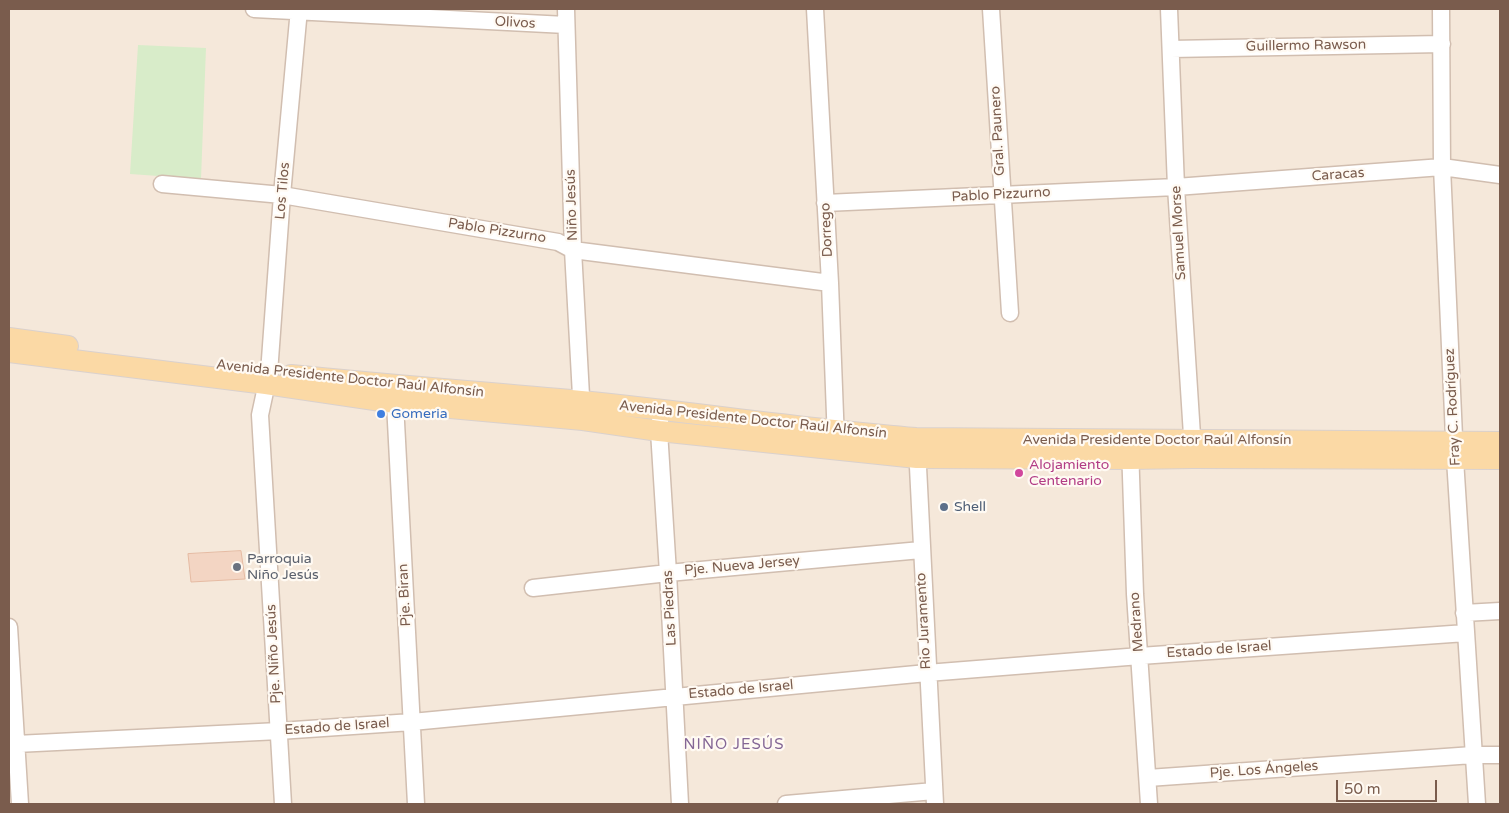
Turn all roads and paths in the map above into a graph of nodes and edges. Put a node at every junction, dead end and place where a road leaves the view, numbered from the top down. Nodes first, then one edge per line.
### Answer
1 (254, 9) edge
2 (566, 9) edge
3 (815, 9) edge
4 (991, 9) edge
5 (1169, 9) edge
6 (1441, 9) edge
7 (299, 10) edge
8 (566, 25) junction
9 (1442, 44) junction
10 (1171, 49) junction
11 (1442, 168) junction
12 (1500, 175) edge
13 (162, 184) dead end
14 (1176, 187) junction
15 (282, 195) junction
16 (1001, 195) junction
17 (825, 203) junction
18 (573, 250) junction
19 (830, 283) junction
20 (1010, 313) dead end
21 (9, 338) edge
22 (9, 352) edge
23 (268, 378) junction
24 (396, 394) junction
25 (582, 411) junction
26 (661, 411) junction
27 (659, 431) junction
28 (916, 438) junction
29 (836, 441) junction
30 (1500, 442) edge
31 (1193, 449) junction
32 (1130, 450) junction
33 (1455, 451) junction
34 (917, 458) junction
35 (1500, 459) edge
36 (921, 550) junction
37 (668, 573) junction
38 (533, 588) dead end
39 (1500, 611) edge
40 (1464, 613) junction
41 (9, 627) edge
42 (1466, 633) junction
43 (1140, 656) junction
44 (927, 673) junction
45 (674, 696) junction
46 (412, 722) junction
47 (279, 731) junction
48 (16, 744) junction
49 (1473, 755) junction
50 (1500, 755) edge
51 (1148, 778) junction
52 (935, 798) edge
53 (20, 804) edge
54 (283, 804) edge
55 (416, 804) edge
56 (680, 804) edge
57 (786, 804) edge
58 (1149, 804) edge
59 (1477, 804) edge

1 - 7 street, Olivos
2 - 8 street, Niño Jesús
3 - 17 street, Dorrego
4 - 16 street, Gral. Paunero
5 - 10 street, Samuel Morse
6 - 9 street, Fray C. Rodríguez
7 - 8 street, Olivos
7 - 15 street, Los Tilos
8 - 18 street, Niño Jesús
9 - 10 street, Guillermo Rawson
9 - 11 street, Fray C. Rodríguez
10 - 14 street, Samuel Morse
11 - 12 street, Caracas
11 - 14 street, Caracas
11 - 33 street, Fray C. Rodríguez
13 - 15 street, Pablo Pizzurno
14 - 16 street, Pablo Pizzurno
14 - 31 street, Samuel Morse
15 - 18 street, Pablo Pizzurno
15 - 23 street, Los Tilos
16 - 17 street, Pablo Pizzurno
16 - 20 street, Gral. Paunero
17 - 19 street, Dorrego
18 - 19 street, Pablo Pizzurno
18 - 25 street, Niño Jesús
19 - 29 street, Dorrego
21 - 23 main road, Avenida Presidente Doctor Raúl Alfonsín
22 - 23 main road, Avenida Presidente Doctor Raúl Alfonsín
23 - 24 main road, Avenida Presidente Doctor Raúl Alfonsín
23 - 47 street, Pje. Niño Jesús
24 - 25 main road, Avenida Presidente Doctor Raúl Alfonsín
24 - 46 street, Pje. Biran
25 - 26 main road, Avenida Presidente Doctor Raúl Alfonsín
25 - 27 main road, Avenida Presidente Doctor Raúl Alfonsín
26 - 27 street, Las Piedras
26 - 29 main road, Avenida Presidente Doctor Raúl Alfonsín
27 - 29 main road, Avenida Presidente Doctor Raúl Alfonsín
27 - 37 street, Las Piedras
28 - 29 main road, Avenida Presidente Doctor Raúl Alfonsín
28 - 32 main road, Avenida Presidente Doctor Raúl Alfonsín
28 - 34 street, Rio Juramento
29 - 34 main road, Avenida Presidente Doctor Raúl Alfonsín
30 - 33 main road, Avenida Presidente Doctor Raúl Alfonsín
31 - 32 main road, Avenida Presidente Doctor Raúl Alfonsín
31 - 33 main road, Avenida Presidente Doctor Raúl Alfonsín
32 - 34 main road, Avenida Presidente Doctor Raúl Alfonsín
32 - 43 street, Medrano
33 - 35 main road, Avenida Presidente Doctor Raúl Alfonsín
33 - 40 street, Fray C. Rodríguez
34 - 36 street, Rio Juramento
36 - 37 street, Pje. Nueva Jersey
36 - 44 street, Rio Juramento
37 - 38 street, Pje. Nueva Jersey
37 - 45 street, Las Piedras
39 - 40 street
40 - 42 street, Fray C. Rodríguez
41 - 48 street
42 - 43 street, Estado de Israel
42 - 49 street, Fray C. Rodríguez
43 - 44 street, Estado de Israel
43 - 51 street, Medrano
44 - 45 street, Estado de Israel
44 - 52 street, Rio Juramento
45 - 46 street, Estado de Israel
45 - 56 street, Las Piedras
46 - 47 street, Estado de Israel
46 - 55 street, Pje. Biran
47 - 48 street, Estado de Israel
47 - 54 street, Pje. Niño Jesús
48 - 53 street
49 - 50 street, Pje. Los Ángeles
49 - 51 street, Pje. Los Ángeles
49 - 59 street, Fray C. Rodríguez
51 - 58 street, Medrano
52 - 57 street

